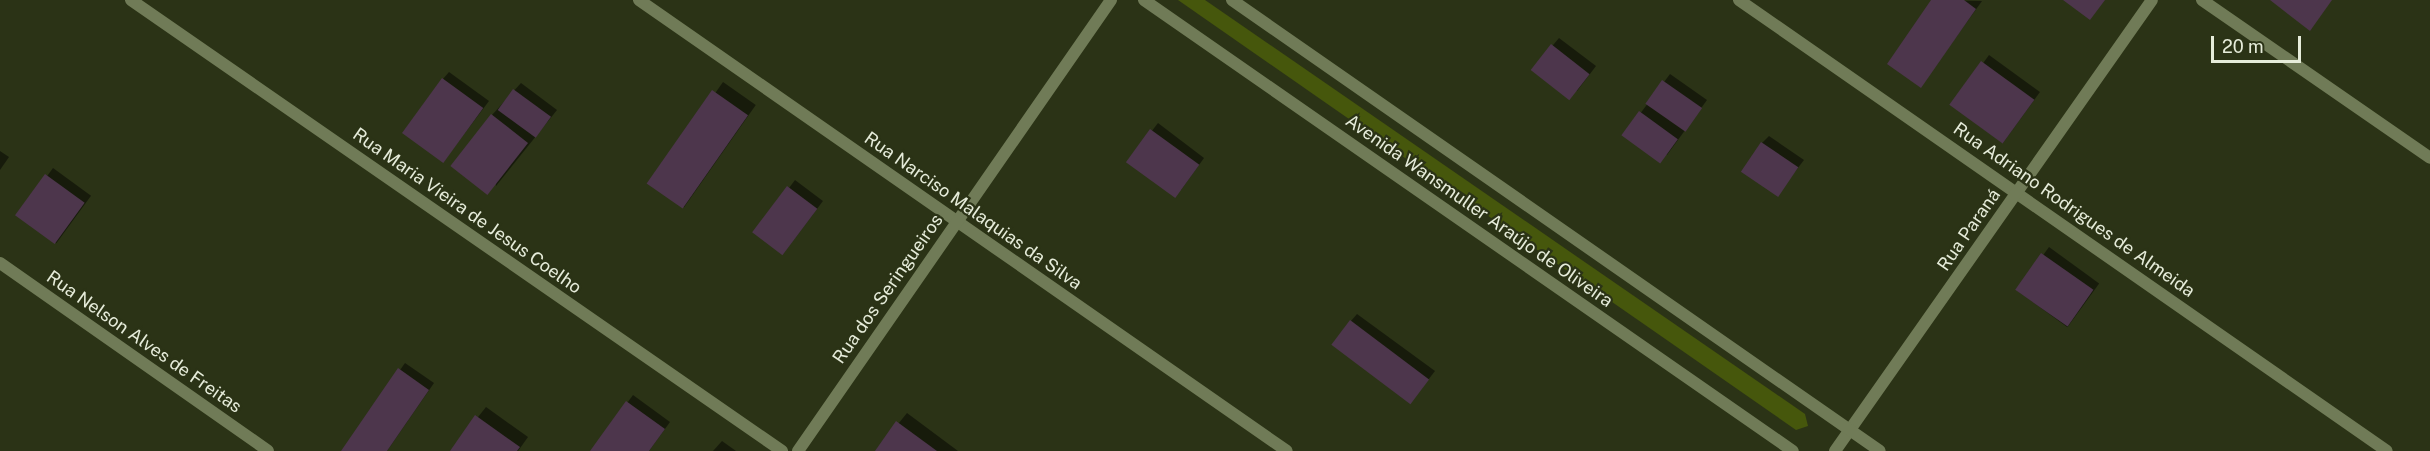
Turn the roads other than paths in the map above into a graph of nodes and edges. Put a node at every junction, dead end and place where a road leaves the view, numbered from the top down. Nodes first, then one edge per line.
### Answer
1 (130, 0) edge
2 (639, 0) edge
3 (1111, 0) edge
4 (1144, 0) edge
5 (1232, 0) edge
6 (1739, 0) edge
7 (2152, 0) edge
8 (2202, 0) edge
9 (2430, 158) edge
10 (2018, 192) junction
11 (957, 221) junction
12 (0, 263) edge
13 (1850, 430) junction
14 (268, 451) edge
15 (782, 451) edge
16 (798, 451) edge
17 (1287, 451) edge
18 (1793, 451) edge
19 (1835, 451) edge
20 (1880, 451) edge
21 (2387, 451) edge

1 - 15 street, Rua Maria Vieira de Jesus Coelho
2 - 11 street, Rua Narciso Malaquias da Silva
3 - 11 street, Rua dos Seringueiros
4 - 18 street, Avenida Wansmuller Araújo de Oliveira
5 - 13 street, Avenida Wansmuller Araújo de Oliveira
6 - 10 street, Rua Adriano Rodrigues de Almeida
7 - 10 street, Rua Paraná
8 - 9 street
10 - 13 street, Rua Paraná
10 - 21 street, Rua Adriano Rodrigues de Almeida
11 - 16 street, Rua dos Seringueiros
11 - 17 street, Rua Narciso Malaquias da Silva
12 - 14 street, Rua Nelson Alves de Freitas
13 - 19 street, Rua Paraná
13 - 20 street, Avenida Wansmuller Araújo de Oliveira

